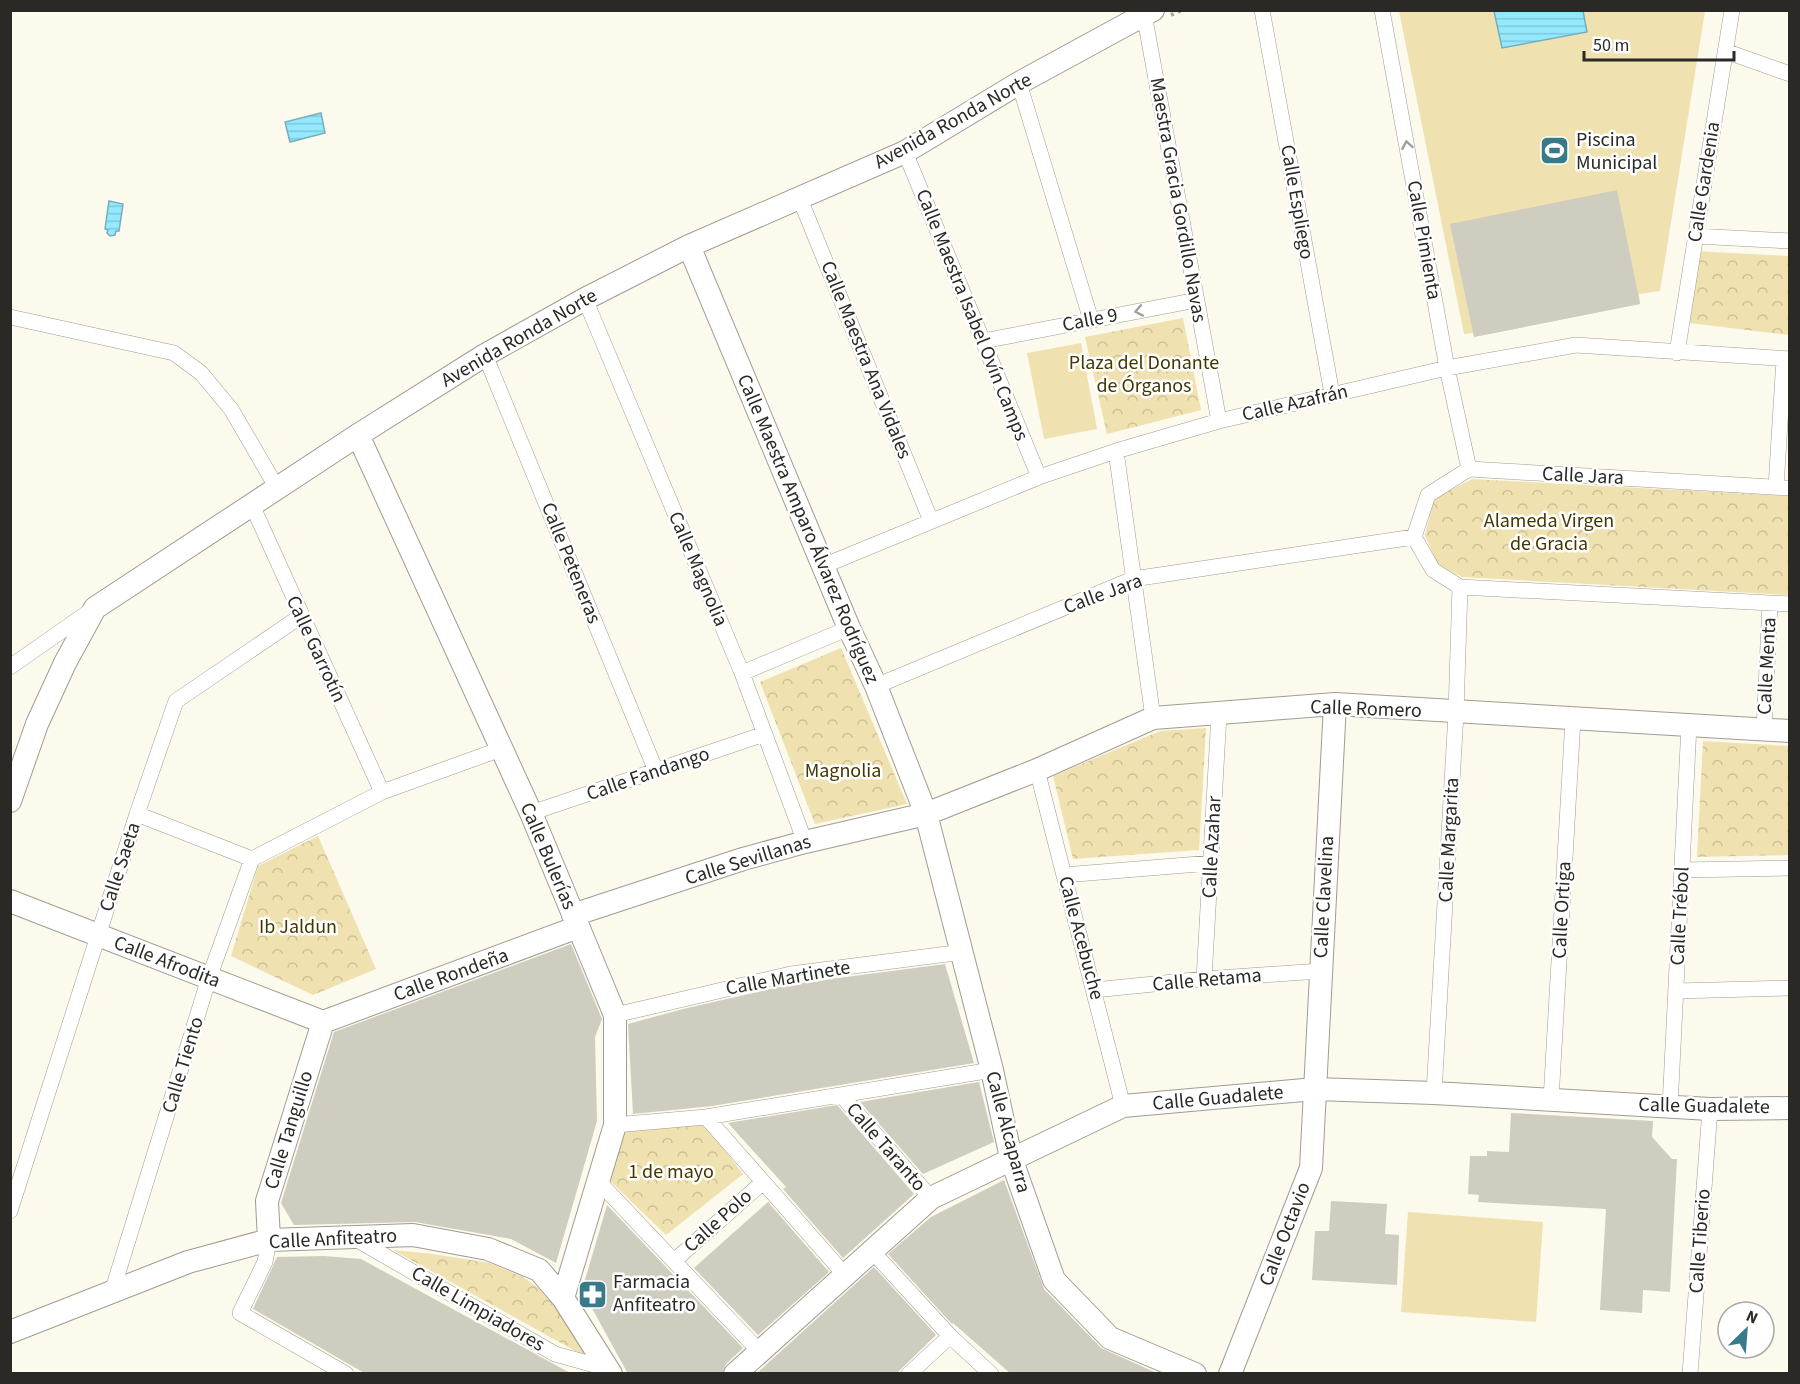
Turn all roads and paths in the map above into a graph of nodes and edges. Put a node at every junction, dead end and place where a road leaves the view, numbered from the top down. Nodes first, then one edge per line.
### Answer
1 (1182, 10) edge
2 (1262, 10) edge
3 (1382, 10) edge
4 (1732, 10) edge
5 (1148, 16) edge
6 (1725, 51) junction
7 (1790, 74) edge
8 (1019, 83) junction
9 (904, 152) junction
10 (800, 199) junction
11 (1695, 236) junction
12 (1790, 240) edge
13 (689, 246) junction
14 (585, 299) junction
15 (1197, 300) junction
16 (10, 317) edge
17 (1091, 320) junction
18 (983, 341) junction
19 (1677, 353) junction
20 (485, 356) junction
21 (1787, 359) edge
22 (1447, 368) junction
23 (1332, 394) junction
24 (1219, 421) junction
25 (358, 435) junction
26 (1116, 451) junction
27 (1469, 470) junction
28 (1039, 477) junction
29 (277, 488) junction
30 (1783, 488) edge
31 (252, 505) junction
32 (931, 521) junction
33 (1414, 537) junction
34 (823, 566) junction
35 (1132, 579) junction
36 (1460, 587) junction
37 (1770, 603) junction
38 (1790, 604) edge
39 (95, 608) junction
40 (301, 616) junction
41 (849, 628) junction
42 (10, 667) edge
43 (741, 673) junction
44 (876, 686) junction
45 (1335, 704) junction
46 (1456, 713) junction
47 (1219, 714) junction
48 (1153, 718) junction
49 (1573, 719) junction
50 (1689, 725) junction
51 (1764, 730) junction
52 (1790, 731) edge
53 (764, 734) junction
54 (501, 749) junction
55 (1037, 770) junction
56 (656, 771) junction
57 (382, 792) junction
58 (10, 801) edge
59 (531, 813) junction
60 (926, 813) junction
61 (137, 814) junction
62 (805, 842) junction
63 (252, 859) junction
64 (1211, 863) junction
65 (1790, 868) edge
66 (1682, 870) junction
67 (1064, 875) junction
68 (10, 901) edge
69 (576, 921) junction
70 (98, 935) junction
71 (963, 952) junction
72 (1320, 971) junction
73 (209, 978) junction
74 (1204, 979) junction
75 (1790, 988) edge
76 (1094, 990) junction
77 (1676, 991) junction
78 (615, 1015) junction
79 (323, 1022) junction
80 (992, 1070) junction
81 (1315, 1089) junction
82 (1434, 1093) junction
83 (841, 1095) junction
84 (1551, 1100) junction
85 (1123, 1106) junction
86 (1670, 1107) junction
87 (1790, 1108) edge
88 (1710, 1109) junction
89 (706, 1117) junction
90 (615, 1125) junction
91 (1011, 1158) junction
92 (598, 1182) junction
93 (763, 1182) junction
94 (931, 1198) junction
95 (10, 1211) edge
96 (353, 1237) junction
97 (269, 1240) junction
98 (872, 1251) junction
99 (674, 1261) junction
100 (845, 1275) junction
101 (112, 1292) junction
102 (563, 1298) junction
103 (10, 1332) edge
104 (950, 1336) junction
105 (759, 1351) junction
106 (608, 1372) edge
107 (346, 1374) edge
108 (735, 1374) edge
109 (909, 1374) edge
110 (991, 1374) edge
111 (1195, 1374) edge
112 (1230, 1374) edge
113 (1690, 1374) edge

1 - 5 path
2 - 23 street, Calle Espliego
22 -> 3 street, Calle Pimienta
4 - 6 street, Calle Gardenia
5 - 8 street, Avenida Ronda Norte
5 - 15 street, Maestra Gracia Gordillo Navas
6 - 7 street
6 - 11 street, Calle Gardenia
8 - 9 street, Avenida Ronda Norte
8 - 17 street
9 - 10 street, Avenida Ronda Norte
9 - 18 street, Calle Maestra Isabel Ovín Camps
10 - 13 street, Avenida Ronda Norte
10 - 32 street, Calle Maestra Ana Vidales
11 - 12 street
11 - 19 street, Calle Gardenia
13 - 14 street, Avenida Ronda Norte
13 - 34 street, Calle Maestra Amparo Álvarez Rodríguez
14 - 20 street, Avenida Ronda Norte
14 - 43 street, Calle Magnolia
15 -> 17 street, Calle 9
15 - 24 street, Maestra Gracia Gordillo Navas
16 - 29 street
17 - 18 street, Calle 9
18 - 28 street, Calle Maestra Isabel Ovín Camps
19 - 21 street, Calle Azafrán
19 - 22 street, Calle Azafrán
20 - 25 street, Avenida Ronda Norte
20 - 56 street, Calle Peteneras
21 - 30 street
22 - 23 street, Calle Azafrán
22 - 27 street, Calle Pimienta
23 - 24 street, Calle Azafrán
24 - 26 street, Calle Azafrán
25 - 29 street, Avenida Ronda Norte
25 - 54 street, Calle Bulerías
26 - 28 street, Calle Azafrán
26 - 35 street
27 - 30 street, Calle Jara
27 - 33 street
28 - 32 street, Calle Azafrán
29 - 31 street, Avenida Ronda Norte
31 - 39 street, Avenida Ronda Norte
31 - 40 street, Calle Garrotín
32 - 34 street, Calle Azafrán
33 - 35 street, Calle Jara
33 - 36 street
34 - 41 street, Calle Maestra Amparo Álvarez Rodríguez
35 - 44 street, Calle Jara
35 - 48 street
36 - 37 street
36 - 46 street, Calle Margarita
37 - 38 street
37 - 51 street, Calle Menta
39 - 42 street
39 - 58 street, Avenida Ronda Norte
40 - 57 street, Calle Garrotín
40 - 61 street, Calle Saeta
41 - 43 street
41 - 44 street, Calle Maestra Amparo Álvarez Rodríguez
43 - 53 street, Calle Magnolia
44 - 60 street, Calle Maestra Amparo Álvarez Rodríguez
45 - 46 street, Calle Romero
45 - 47 street, Calle Romero
45 - 72 street, Calle Clavelina
46 - 49 street, Calle Romero
46 - 82 street, Calle Margarita
47 - 48 street, Calle Romero
47 - 64 street, Calle Azahar
48 - 55 street, Calle Romero
49 - 50 street, Calle Romero
49 - 84 street, Calle Ortiga
50 - 51 street, Calle Romero
50 - 66 street, Calle Trébol
51 - 52 street, Calle Romero
53 - 56 street, Calle Fandango
53 - 62 street, Calle Magnolia
54 - 57 street
54 - 59 street, Calle Bulerías
55 - 60 street, Calle Romero
55 - 67 street, Calle Acebuche
56 - 59 street, Calle Fandango
57 - 63 street
59 - 69 street, Calle Bulerías
60 - 62 street, Calle Sevillanas
60 - 71 street, Calle Alcaparra
61 - 63 street
61 - 70 street, Calle Saeta
62 - 69 street, Calle Sevillanas
63 - 73 street, Calle Tiento
64 - 67 street
64 - 74 street, Calle Azahar
65 - 66 street
66 - 77 street, Calle Trébol
67 - 76 street, Calle Acebuche
68 - 70 street, Calle Afrodita
69 - 78 street, Calle Bulerías
69 - 79 street, Calle Rondeña
70 - 73 street, Calle Afrodita
70 - 95 street, Calle Saeta
71 - 78 street, Calle Martinete
71 - 80 street, Calle Alcaparra
72 - 74 street, Calle Retama
72 - 81 street, Calle Clavelina
73 - 79 street, Calle Afrodita
73 - 101 street, Calle Tiento
74 - 76 street, Calle Retama
75 - 77 street
76 - 85 street, Calle Acebuche
77 - 86 street, Calle Trébol
78 - 90 street, Calle Bulerías
79 - 97 street, Calle Tanguillo
80 - 83 street
80 - 91 street, Calle Alcaparra
81 - 82 street, Calle Guadalete
81 - 85 street, Calle Guadalete
81 - 112 street, Calle Octavio
82 - 84 street, Calle Guadalete
83 - 89 street
83 - 94 street, Calle Taranto
84 - 86 street, Calle Guadalete
85 - 91 street, Calle Guadalete
86 - 88 street, Calle Guadalete
87 - 88 street, Calle Guadalete
88 - 113 street, Calle Tiberio
89 - 90 street
89 - 93 street
90 - 92 street, Calle Bulerías
91 - 94 street, Calle Guadalete
91 - 111 street, Calle Alcaparra
92 - 99 street
92 - 102 street, Calle Bulerías
93 - 99 street, Calle Polo
93 - 100 street
94 - 98 street, Calle Guadalete
96 - 97 street, Calle Anfiteatro
96 - 102 street, Calle Anfiteatro
96 - 106 street, Calle Limpiadores
97 - 101 street, Calle Anfiteatro
97 - 107 street
98 - 100 street, Calle Guadalete
98 - 104 street
99 - 105 street
100 - 105 street, Calle Guadalete
101 - 103 street, Calle Anfiteatro
102 - 106 street, Calle Anfiteatro
104 - 109 street
104 - 110 street
105 - 108 street, Calle Guadalete

